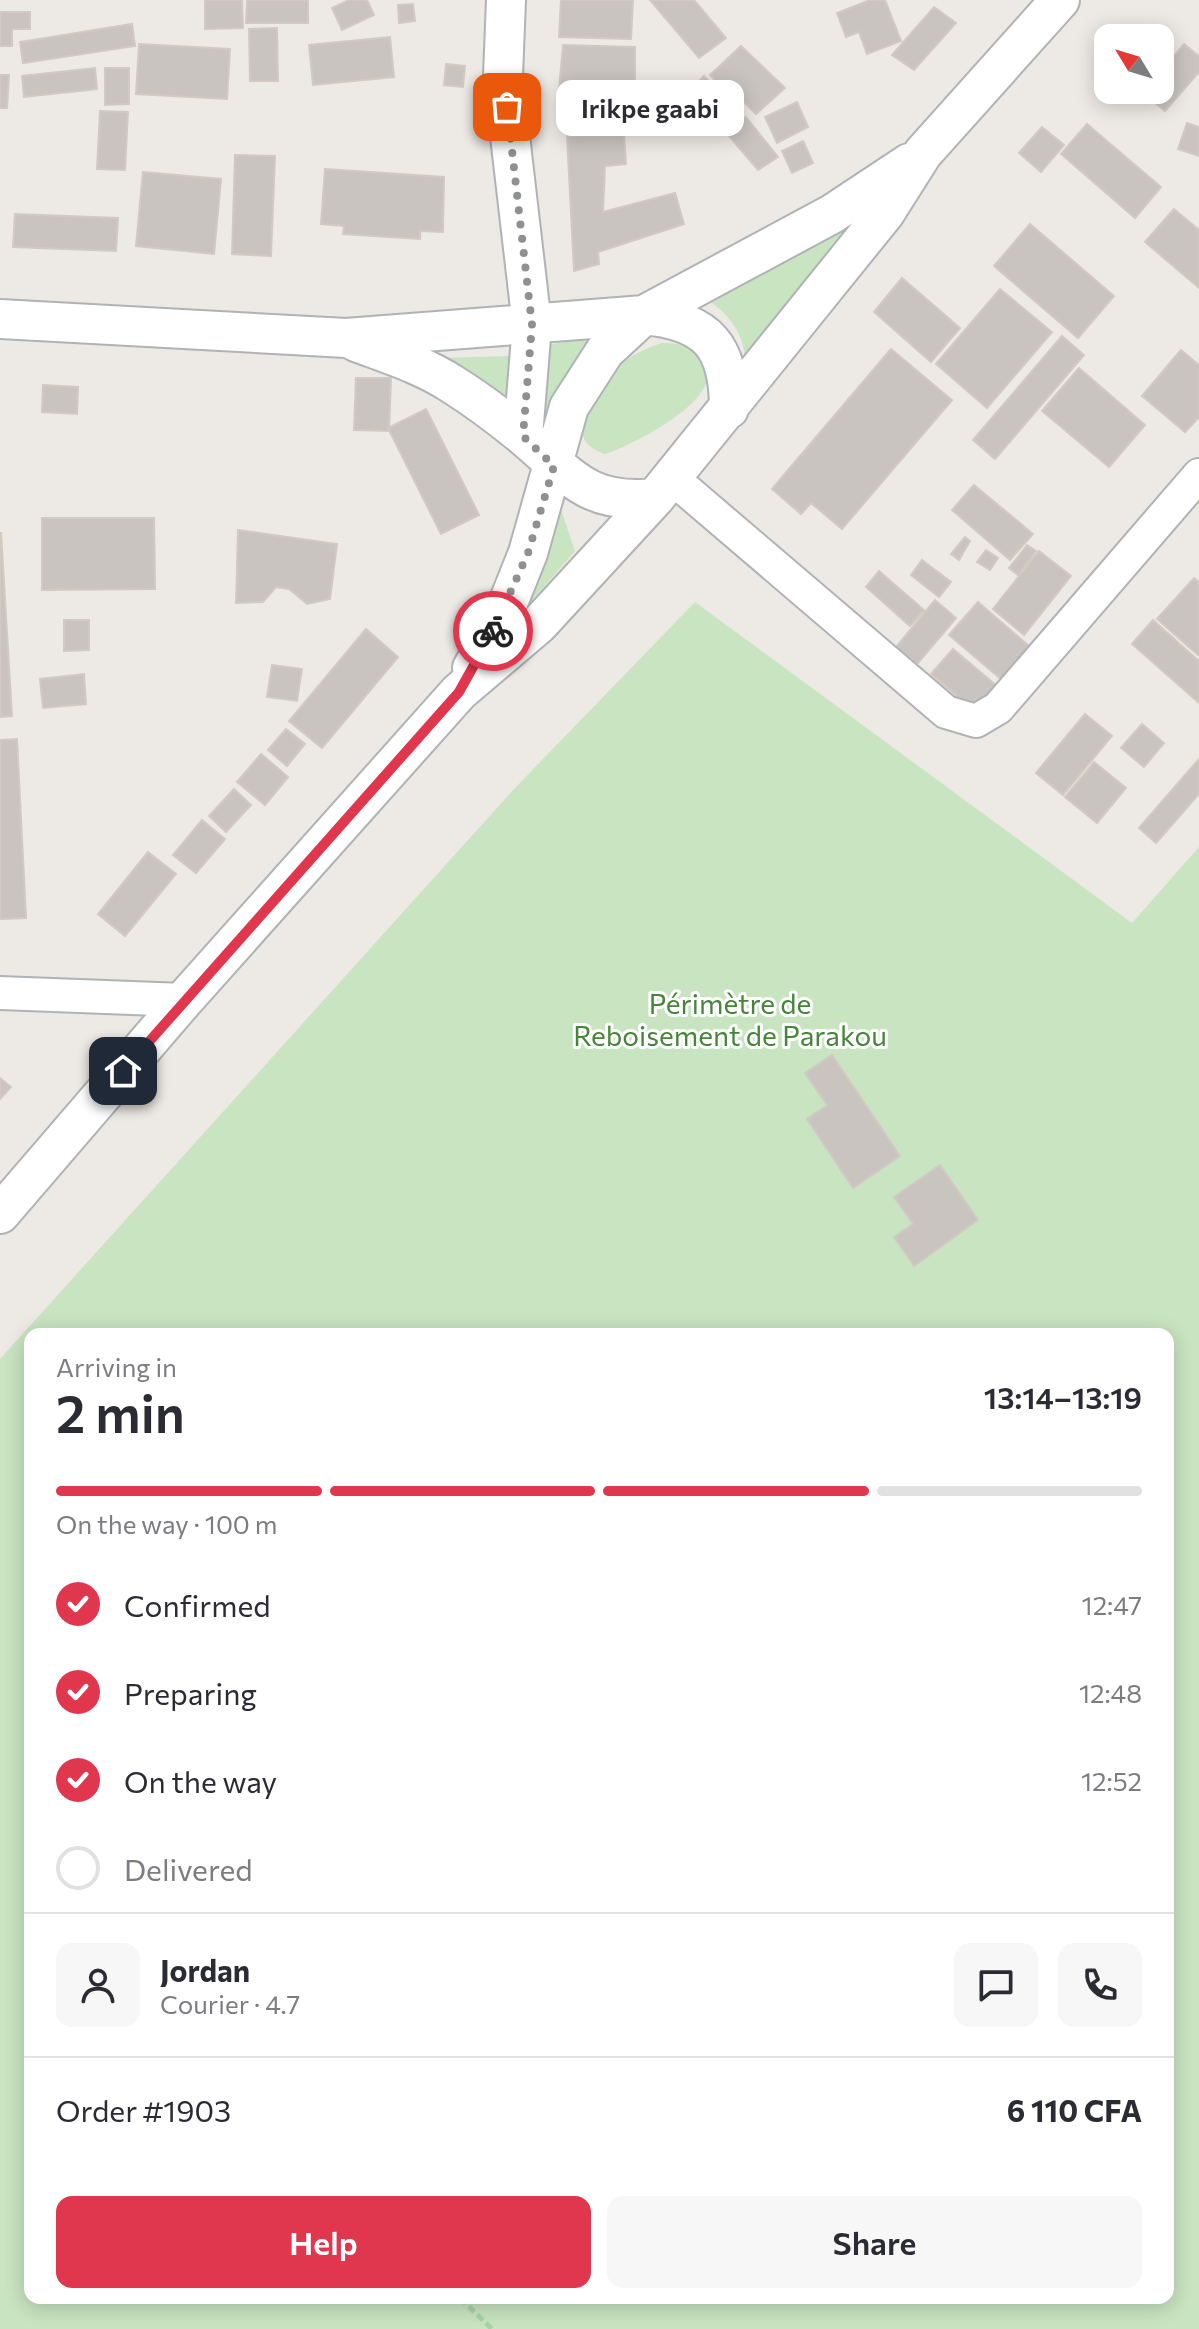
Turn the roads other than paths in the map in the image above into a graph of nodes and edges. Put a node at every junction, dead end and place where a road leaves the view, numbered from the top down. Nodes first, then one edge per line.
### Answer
1 (506, 0) edge
2 (1060, 0) edge
3 (923, 153) junction
4 (644, 315) junction
5 (0, 319) edge
6 (532, 325) junction
7 (346, 338) junction
8 (729, 409) junction
9 (523, 436) junction
10 (554, 466) junction
11 (1199, 475) edge
12 (663, 488) junction
13 (459, 692) junction
14 (0, 993) edge
15 (184, 1000) junction
16 (0, 1214) edge

1 - 6 street
2 - 3 street
3 - 4 street
3 - 8 street
4 - 6 street
4 - 8 street
4 - 10 street
5 - 7 street
6 - 7 street
6 - 9 street
7 - 9 street
8 - 12 street
9 - 10 street
10 - 12 street
10 - 13 street
11 - 12 street
12 - 13 street
13 - 15 street
14 - 15 street
15 - 16 street

